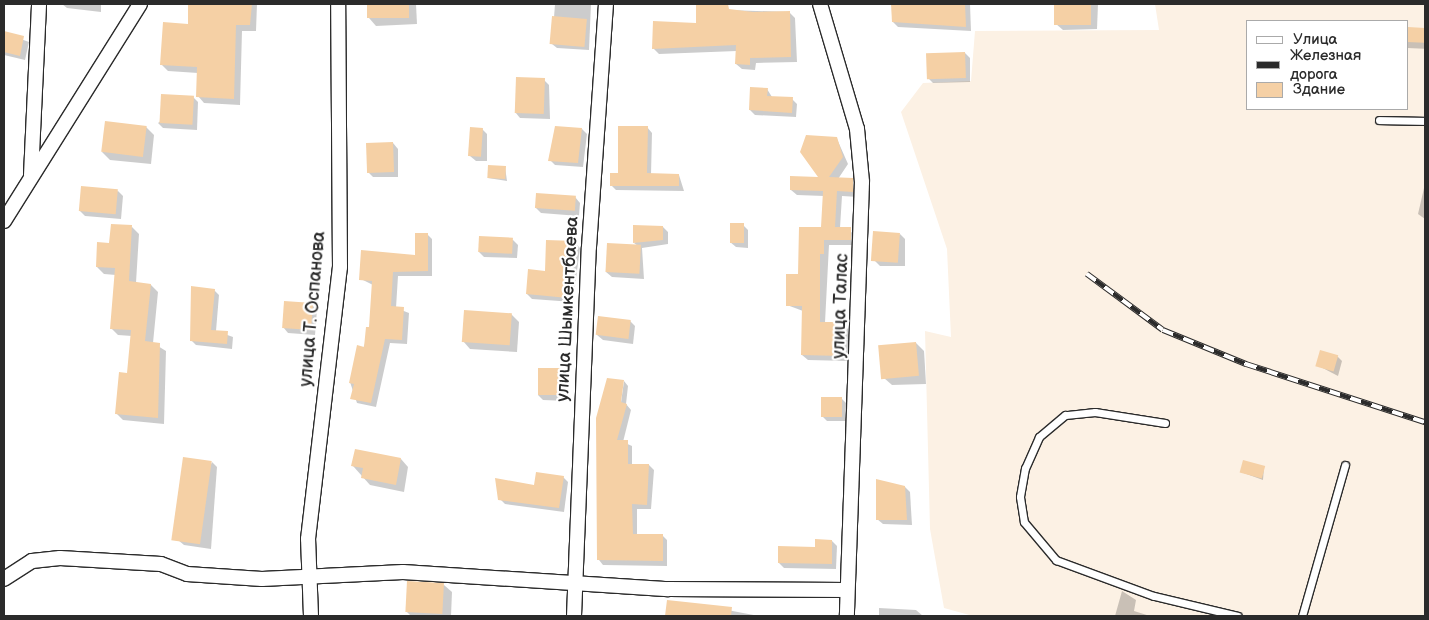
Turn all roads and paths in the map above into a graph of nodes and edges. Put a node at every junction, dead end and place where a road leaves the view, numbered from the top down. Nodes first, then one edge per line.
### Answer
1 (39, 4) edge
2 (140, 4) edge
3 (338, 4) edge
4 (606, 4) edge
5 (820, 4) edge
6 (1379, 120) dead end
7 (1425, 121) edge
8 (31, 175) junction
9 (4, 221) edge
10 (1165, 423) dead end
11 (1345, 464) dead end
12 (308, 573) junction
13 (4, 579) edge
14 (576, 581) junction
15 (847, 590) junction
16 (311, 616) edge
17 (574, 616) edge
18 (847, 616) edge
19 (1238, 616) edge
20 (1302, 616) edge

1 - 8 street
2 - 8 street
3 - 12 street, улица Т. Оспанова
4 - 14 street, улица Шымкентбаева
5 - 15 street, улица Талас
6 - 7 lane
8 - 9 street
10 - 19 lane
11 - 20 lane
12 - 13 street
12 - 14 street
12 - 16 street, улица Т. Оспанова
14 - 15 street
14 - 17 street, улица Шымкентбаева
15 - 18 street, улица Талас

